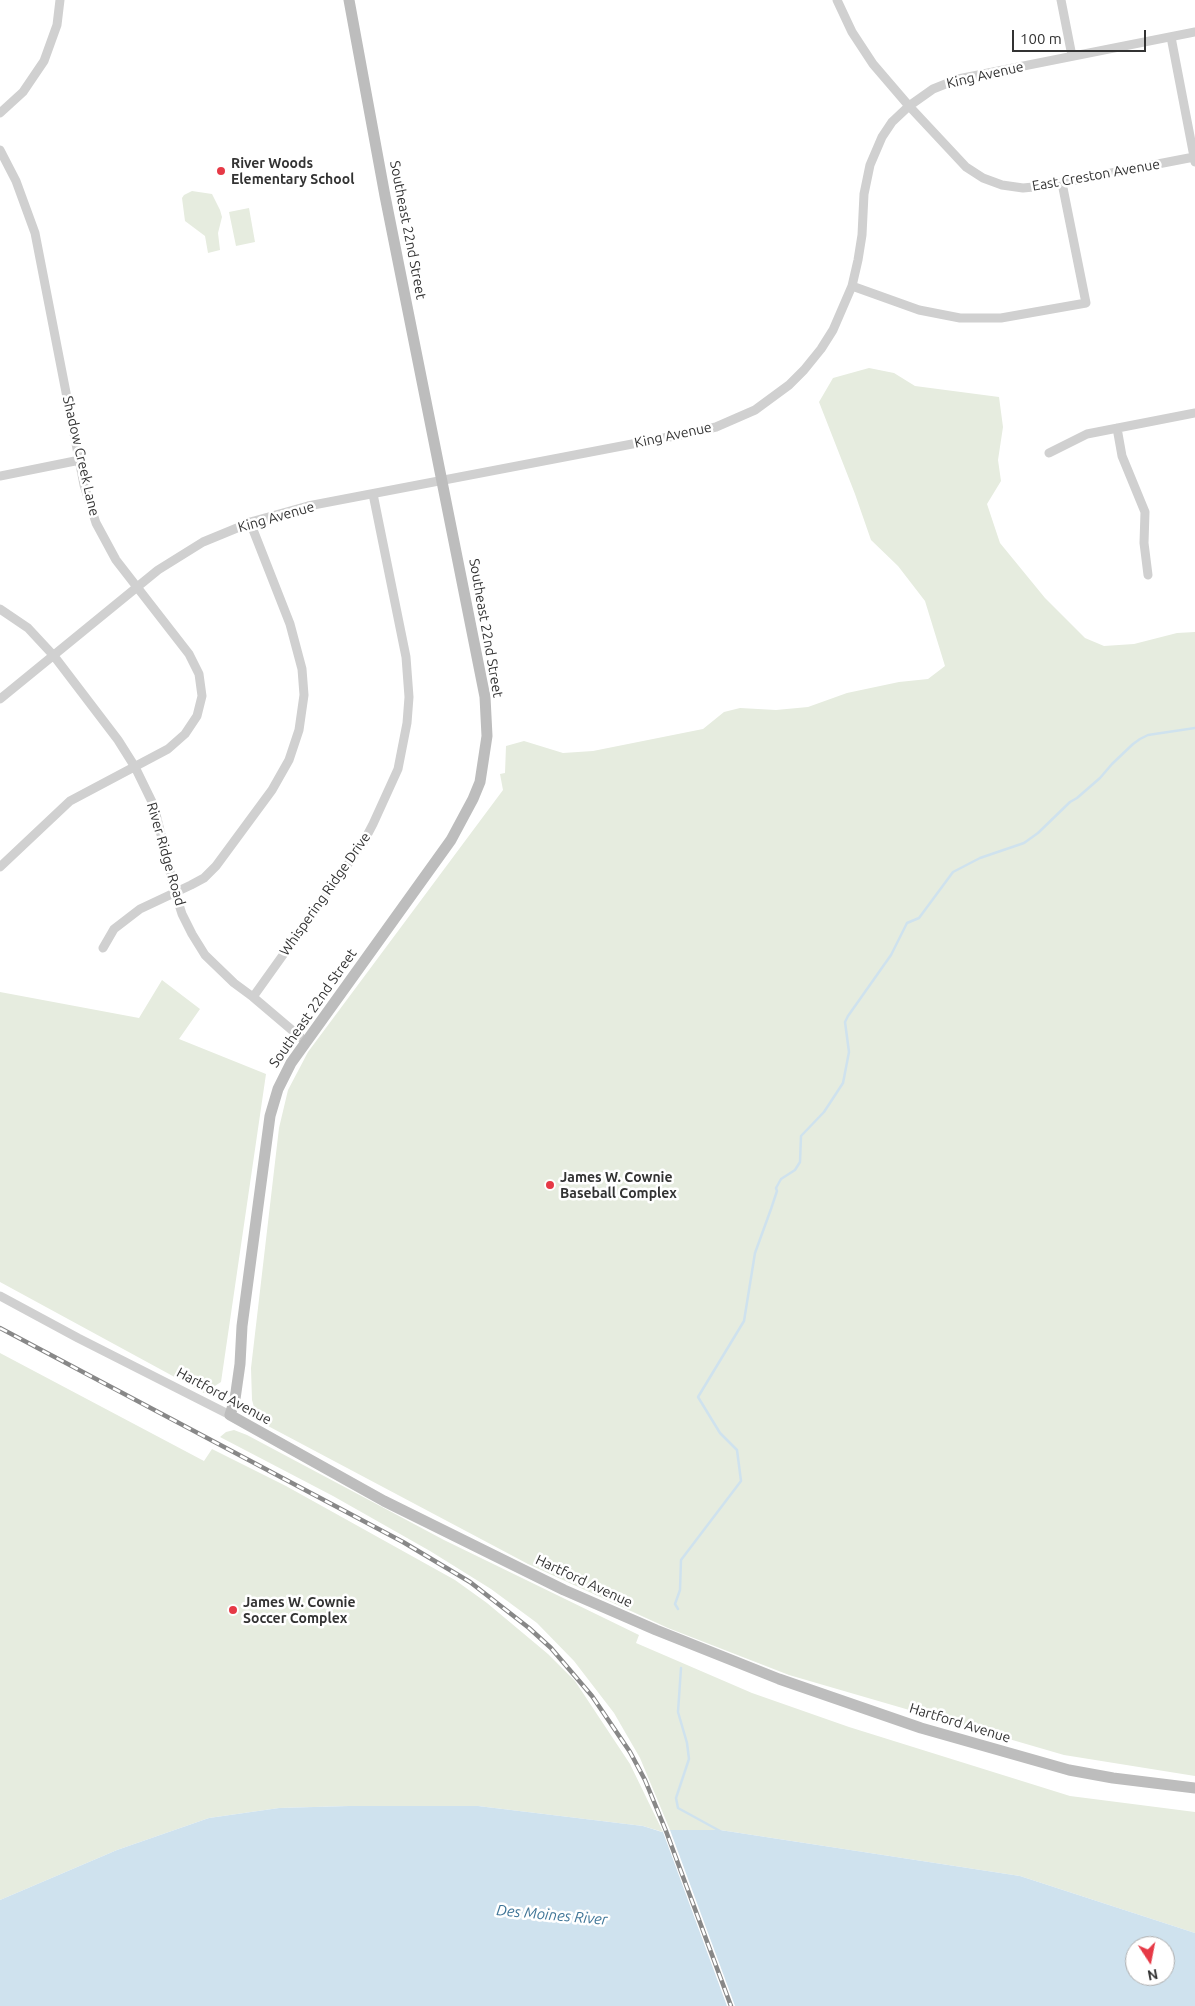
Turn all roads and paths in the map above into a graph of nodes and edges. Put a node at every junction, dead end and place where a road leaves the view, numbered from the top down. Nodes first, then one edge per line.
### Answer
1 (60, 0) edge
2 (349, 0) edge
3 (837, 0) edge
4 (1061, 0) edge
5 (1195, 32) edge
6 (1171, 37) junction
7 (1072, 56) junction
8 (909, 106) junction
9 (0, 113) edge
10 (0, 150) edge
11 (1194, 159) edge
12 (1062, 183) junction
13 (852, 286) junction
14 (1195, 413) edge
15 (1117, 428) junction
16 (1049, 453) dead end
17 (80, 460) junction
18 (0, 476) edge
19 (443, 480) junction
20 (373, 494) junction
21 (250, 522) junction
22 (1148, 575) dead end
23 (136, 586) junction
24 (0, 610) edge
25 (54, 656) junction
26 (0, 699) edge
27 (135, 767) junction
28 (0, 867) edge
29 (175, 892) junction
30 (104, 948) dead end
31 (253, 997) junction
32 (306, 1042) junction
33 (0, 1296) edge
34 (230, 1415) junction
35 (1195, 1788) edge

1 - 9 street
2 - 19 street, Southeast 22nd Street
3 - 8 street, East Creston Avenue
4 - 7 street
5 - 6 street, King Avenue
6 - 7 street, King Avenue
6 - 11 street
7 - 8 street, King Avenue
8 - 12 street, East Creston Avenue
8 - 13 street, King Avenue
10 - 17 street, Shadow Creek Lane
11 - 12 street, East Creston Avenue
12 - 13 street
13 - 19 street, King Avenue
14 - 15 street
15 - 16 street
15 - 22 street
17 - 18 street
17 - 23 street, Shadow Creek Lane
19 - 20 street, King Avenue
19 - 32 street, Southeast 22nd Street
20 - 21 street, King Avenue
20 - 31 street, Whispering Ridge Drive
21 - 23 street, King Avenue
21 - 29 street
23 - 25 street, King Avenue
23 - 27 street, Shadow Creek Lane
24 - 25 street, River Ridge Road
25 - 26 street, King Avenue
25 - 27 street, River Ridge Road
27 - 28 street, Shadow Creek Lane
27 - 29 street, River Ridge Road
29 - 30 street
29 - 31 street, River Ridge Road
31 - 32 street, River Ridge Road
32 - 34 street, Southeast 22nd Street
33 - 34 street, Hartford Avenue
34 - 35 street, Hartford Avenue

